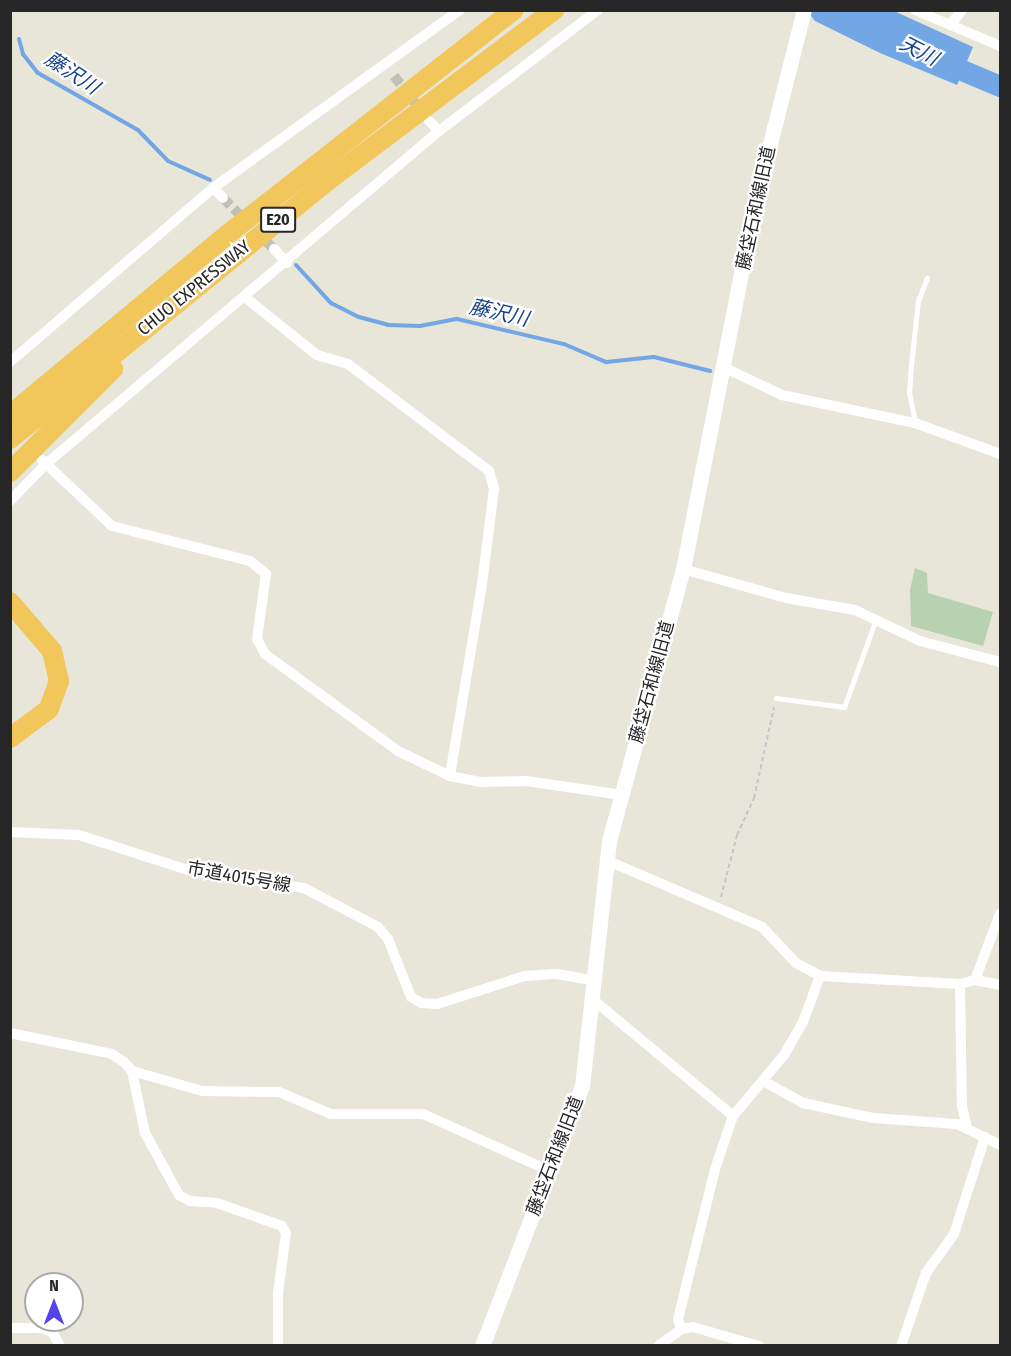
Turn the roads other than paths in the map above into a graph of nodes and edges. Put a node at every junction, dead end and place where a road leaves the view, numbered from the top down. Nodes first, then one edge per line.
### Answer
1 (460, 10) edge
2 (514, 10) edge
3 (554, 10) edge
4 (962, 10) edge
5 (917, 11) edge
6 (592, 12) edge
7 (801, 13) edge
8 (950, 25) junction
9 (1000, 46) edge
10 (386, 66) junction
11 (394, 76) tunnel mouth
12 (429, 121) tunnel mouth
13 (439, 131) junction
14 (213, 188) junction
15 (223, 198) tunnel mouth
16 (228, 234) junction
17 (274, 249) tunnel mouth
18 (287, 263) junction
19 (927, 278) dead end
20 (195, 286) junction
21 (246, 298) junction
22 (10, 362) edge
23 (723, 367) junction
24 (10, 397) edge
25 (10, 415) edge
26 (915, 423) junction
27 (10, 439) edge
28 (1000, 454) edge
29 (40, 457) junction
30 (10, 462) edge
31 (10, 472) edge
32 (10, 501) edge
33 (683, 568) junction
34 (10, 602) edge
35 (875, 622) junction
36 (1000, 662) edge
37 (776, 698) road end
38 (10, 738) edge
39 (450, 776) junction
40 (622, 795) junction
41 (10, 832) edge
42 (606, 860) junction
43 (1000, 914) edge
44 (820, 976) junction
45 (592, 980) junction
46 (975, 980) junction
47 (960, 984) junction
48 (1000, 986) edge
49 (591, 998) junction
50 (10, 1033) edge
51 (132, 1071) junction
52 (764, 1081) junction
53 (733, 1116) junction
54 (968, 1127) junction
55 (985, 1137) junction
56 (1000, 1144) edge
57 (550, 1171) junction
58 (10, 1328) edge
59 (681, 1329) junction
60 (733, 1342) edge
61 (60, 1346) edge
62 (278, 1346) edge
63 (482, 1346) edge
64 (658, 1346) edge
65 (759, 1346) edge
66 (901, 1346) edge

1 - 10 street
2 - 16 highway, CHUO EXPRESSWAY / E20
3 - 20 highway, CHUO EXPRESSWAY / E20
4 - 8 street
5 - 8 street
6 - 13 street
7 - 23 street, 藤垈石和線旧道
8 - 9 street
10 - 11 street
10 - 14 street
12 - 13 street
13 - 18 street
14 - 15 street
14 - 22 street
16 - 24 highway
16 - 25 highway, CHUO EXPRESSWAY / E20
17 - 18 street
18 - 21 street
19 - 26 lane
20 - 27 highway, CHUO EXPRESSWAY / E20
20 - 29 highway
21 - 29 street
21 - 39 street
23 - 26 street
23 - 33 street, 藤垈石和線旧道
26 - 28 street
29 - 30 lane
29 - 31 highway
29 - 32 street
29 - 39 street
33 - 35 street
33 - 40 street, 藤垈石和線旧道
34 - 38 highway
35 - 36 street
35 - 37 lane
39 - 40 street
40 - 42 street, 藤垈石和線旧道
41 - 45 street, 市道4015号線
42 - 44 street
42 - 45 street, 藤垈石和線旧道
43 - 46 street
44 - 47 street
44 - 52 street
45 - 49 street, 藤垈石和線旧道
46 - 47 street
46 - 48 street
47 - 54 street
49 - 53 street
49 - 57 street, 藤垈石和線旧道
50 - 51 street
51 - 57 street
51 - 62 street
52 - 53 street
52 - 54 street
53 - 59 street
54 - 55 street
55 - 56 street
55 - 66 street
57 - 63 street, 藤垈石和線旧道
58 - 61 street
59 - 60 street
59 - 64 street
60 - 65 street

